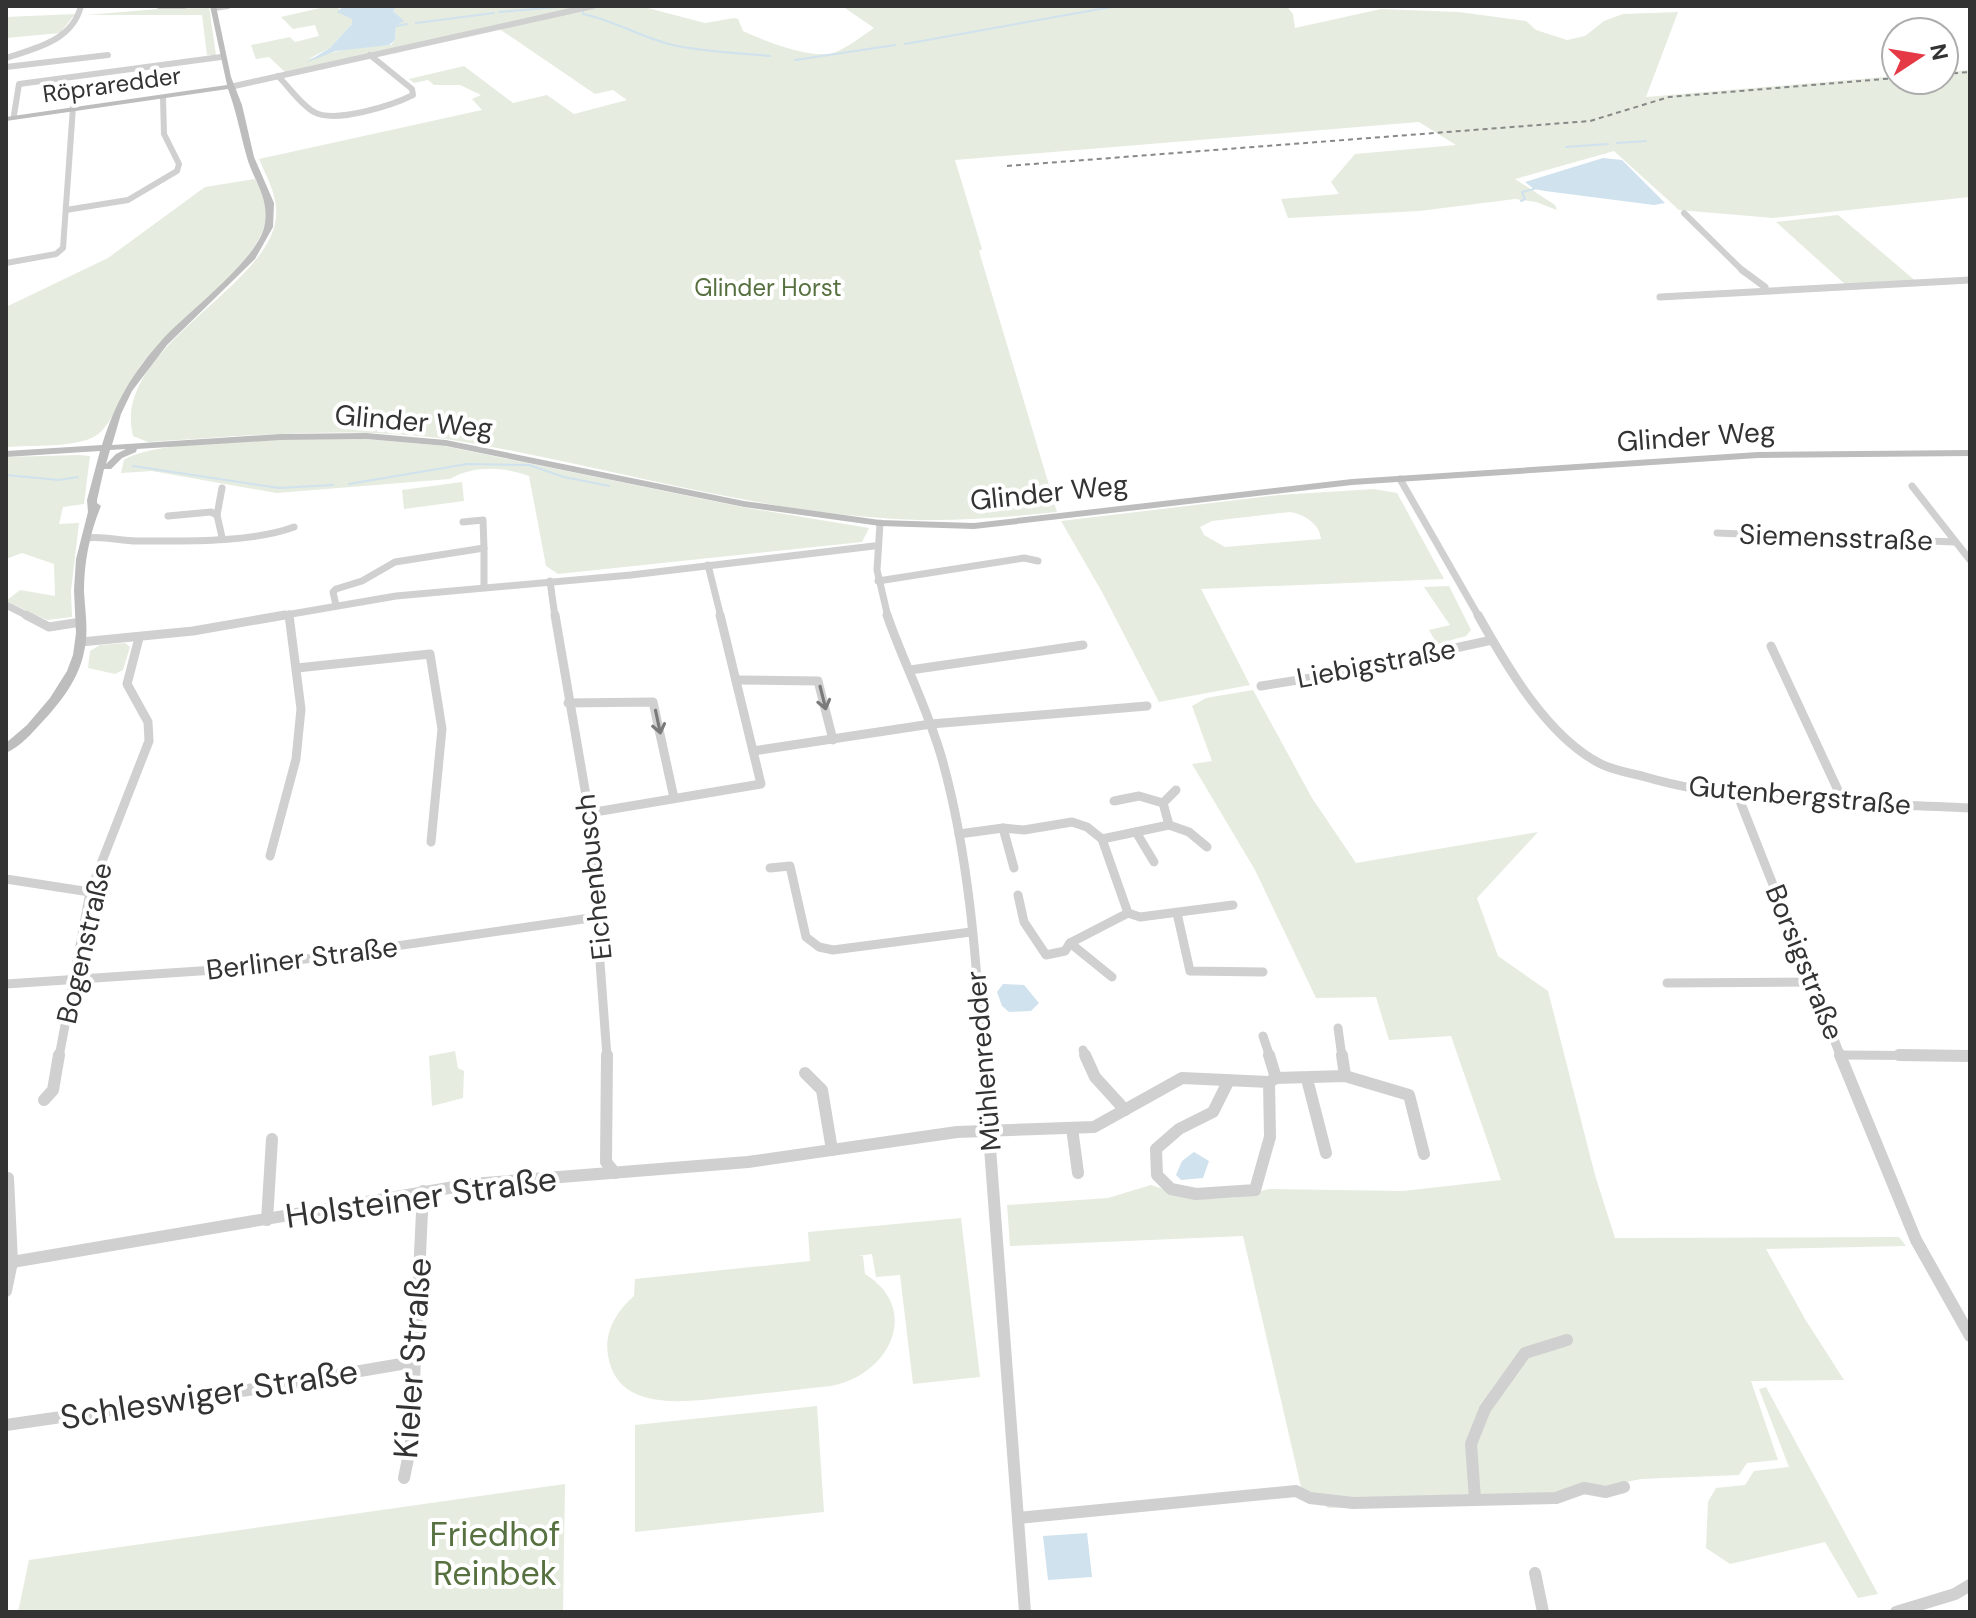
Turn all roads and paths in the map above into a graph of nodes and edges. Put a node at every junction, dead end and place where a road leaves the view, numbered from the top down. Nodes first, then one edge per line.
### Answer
1 (81, 6) edge
2 (159, 6) edge
3 (184, 6) edge
4 (228, 6) edge
5 (593, 6) edge
6 (213, 7) edge
7 (116, 54) dead end
8 (370, 55) junction
9 (221, 57) junction
10 (6, 58) edge
11 (6, 67) edge
12 (278, 76) junction
13 (225, 88) junction
14 (163, 98) junction
15 (73, 109) junction
16 (9, 117) edge
17 (66, 210) junction
18 (1684, 213) dead end
19 (6, 263) edge
20 (1970, 280) edge
21 (1768, 289) junction
22 (1660, 297) dead end
23 (112, 442) junction
24 (143, 446) junction
25 (84, 448) junction
26 (6, 453) edge
27 (1970, 453) edge
28 (105, 464) junction
29 (1400, 479) junction
30 (1912, 486) dead end
31 (222, 488) dead end
32 (217, 515) junction
33 (168, 516) dead end
34 (463, 522) dead end
35 (880, 523) junction
36 (294, 527) dead end
37 (1717, 533) dead end
38 (222, 537) junction
39 (87, 538) junction
40 (1955, 542) junction
41 (874, 546) junction
42 (484, 548) junction
43 (1970, 560) edge
44 (1038, 561) dead end
45 (708, 565) junction
46 (550, 581) junction
47 (878, 581) junction
48 (484, 587) junction
49 (6, 605) edge
50 (336, 605) junction
51 (289, 614) junction
52 (81, 622) junction
53 (139, 638) junction
54 (1492, 640) junction
55 (81, 642) junction
56 (1083, 645) dead end
57 (1771, 646) dead end
58 (297, 668) junction
59 (910, 670) junction
60 (736, 680) junction
61 (1261, 686) dead end
62 (568, 703) junction
63 (1147, 706) dead end
64 (931, 724) junction
65 (833, 740) junction
66 (6, 749) edge
67 (753, 751) junction
68 (1176, 790) dead end
69 (1738, 796) junction
70 (674, 798) junction
71 (1114, 801) dead end
72 (1843, 801) junction
73 (1163, 803) junction
74 (1970, 808) edge
75 (589, 813) junction
76 (1169, 825) junction
77 (1003, 828) junction
78 (1136, 832) junction
79 (959, 834) junction
80 (1102, 839) junction
81 (431, 842) dead end
82 (1207, 847) dead end
83 (270, 856) dead end
84 (1154, 862) dead end
85 (770, 868) dead end
86 (1014, 868) dead end
87 (6, 879) edge
88 (90, 892) junction
89 (1018, 895) dead end
90 (1233, 905) dead end
91 (1128, 913) junction
92 (1177, 913) junction
93 (597, 917) junction
94 (971, 932) junction
95 (1070, 943) junction
96 (1263, 972) dead end
97 (1112, 977) dead end
98 (72, 980) junction
99 (1813, 982) junction
100 (1667, 983) dead end
101 (6, 984) edge
102 (1338, 1028) dead end
103 (1263, 1036) dead end
104 (1083, 1050) dead end
105 (1843, 1055) junction
106 (1970, 1056) edge
107 (805, 1073) dead end
108 (1345, 1076) junction
109 (1307, 1079) junction
110 (1272, 1080) junction
111 (1228, 1082) junction
112 (44, 1100) dead end
113 (1125, 1110) junction
114 (1072, 1128) junction
115 (990, 1131) junction
116 (272, 1139) dead end
117 (832, 1150) junction
118 (1326, 1153) dead end
119 (1424, 1154) dead end
120 (615, 1173) junction
121 (1078, 1173) dead end
122 (8, 1178) dead end
123 (423, 1191) junction
124 (267, 1220) junction
125 (12, 1262) junction
126 (6, 1291) edge
127 (1970, 1336) edge
128 (1567, 1340) dead end
129 (413, 1362) junction
130 (6, 1425) edge
131 (404, 1478) dead end
132 (1624, 1487) dead end
133 (1475, 1499) junction
134 (1018, 1518) junction
135 (1535, 1573) dead end
136 (1970, 1585) edge
137 (1025, 1612) edge
138 (1543, 1612) edge
139 (1896, 1612) edge

1 - 10 street
2 - 3 street
4 - 6 street
5 - 8 street
6 - 9 main road
7 - 11 street
8 - 12 street
8 - 12 street
9 - 13 main road
9 - 16 street
12 - 13 street
13 - 14 main road, Röpraredder
13 - 15 main road, Röpraredder
13 - 23 main road
14 - 15 main road, Röpraredder
14 - 17 street
15 - 16 main road, Röpraredder
15 - 17 street
17 - 19 street
18 - 21 street
20 - 21 street
21 - 22 street
23 - 24 main road, Glinder Weg
23 - 25 main road, Glinder Weg
23 - 25 main road
23 - 28 main road
24 - 28 main road
24 - 35 main road, Glinder Weg
25 - 26 main road, Glinder Weg
25 - 28 main road
27 - 29 main road, Glinder Weg
28 - 39 main road
29 - 35 main road, Glinder Weg
29 - 54 street, Gutenbergstraße
30 - 40 street, Siemensstraße
31 - 32 street
32 - 33 street
32 - 38 street
34 - 42 street
35 - 41 street, Mühlenredder
36 - 38 street
37 - 40 street, Siemensstraße
38 - 39 street
39 - 52 main road
40 - 43 street, Siemensstraße
41 - 45 street
41 - 47 street, Mühlenredder
42 - 48 street
42 - 50 street
44 - 47 street
45 - 46 street
45 - 60 street
46 - 48 street
46 - 62 street, Eichenbusch
47 - 59 street, Mühlenredder
48 - 50 street
49 - 52 street
50 - 51 street
51 - 53 street
51 - 58 street
52 - 55 main road
53 - 55 street
53 - 88 street, Bogenstraße
54 - 61 street, Liebigstraße
54 - 69 street, Gutenbergstraße
55 - 66 main road
56 - 59 street
57 - 72 street
58 - 81 street
58 - 83 street
59 - 64 street, Mühlenredder
60 -> 65 street
60 - 67 street
62 -> 70 street
62 - 75 street, Eichenbusch
63 - 64 street
64 - 65 street
64 - 79 street, Mühlenredder
65 - 67 street
67 - 70 street
68 - 73 street
69 - 72 street, Gutenbergstraße
69 - 99 street, Borsigstraße
70 - 75 street
71 - 73 street
72 - 74 street, Gutenbergstraße
73 - 76 street
75 - 93 street, Eichenbusch
76 - 78 street
76 - 82 street
77 - 79 street
77 - 80 street
77 - 86 street
78 - 80 street
78 - 84 street
79 - 94 street, Mühlenredder
80 - 91 street
85 - 94 street
87 - 88 street
88 - 98 street, Bogenstraße
89 - 95 street
90 - 92 street
91 - 92 street
91 - 95 street
92 - 96 street
93 - 98 street, Berliner Straße
93 - 120 street, Eichenbusch
94 - 115 street, Mühlenredder
95 - 97 street
98 - 101 street, Berliner Straße
98 - 112 street, Bogenstraße
99 - 100 street
99 - 105 street, Borsigstraße
102 - 108 street
103 - 110 street
104 - 113 street
105 - 106 street, Borsigstraße
105 - 127 street
107 - 117 street
108 - 109 street, Holsteiner Straße
108 - 119 street
109 - 110 street, Holsteiner Straße
109 - 118 street
110 - 111 street, Holsteiner Straße
110 - 111 street
111 - 113 street, Holsteiner Straße
113 - 114 street, Holsteiner Straße
114 - 115 street, Holsteiner Straße
114 - 121 street
115 - 117 street, Holsteiner Straße
115 - 134 street, Mühlenredder
116 - 124 street
117 - 120 street, Holsteiner Straße
120 - 123 street, Holsteiner Straße
122 - 125 street
123 - 124 street, Holsteiner Straße
123 - 129 street, Kieler Straße
124 - 125 street, Holsteiner Straße
125 - 126 street
128 - 133 street
129 - 130 street, Schleswiger Straße
129 - 131 street, Kieler Straße
132 - 133 street
133 - 134 street
134 - 137 street, Mühlenredder
135 - 138 street
136 - 139 street

